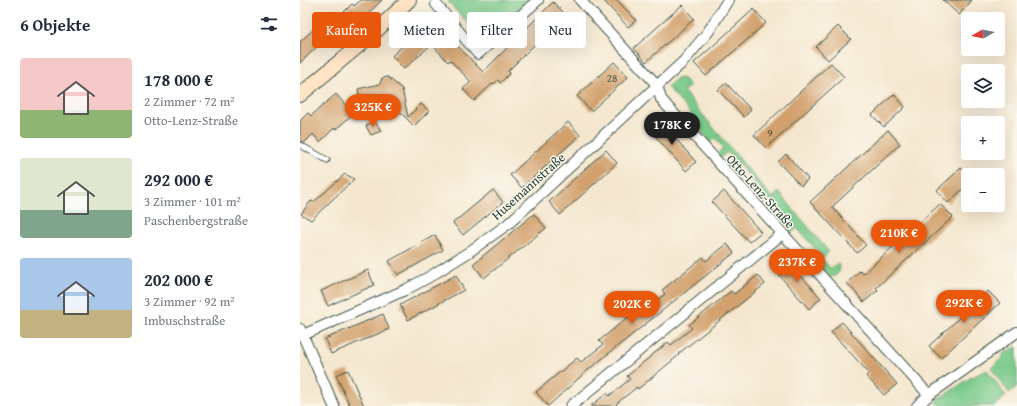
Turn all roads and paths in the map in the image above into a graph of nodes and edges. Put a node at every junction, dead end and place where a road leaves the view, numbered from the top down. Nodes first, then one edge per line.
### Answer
1 (409, 0) edge
2 (538, 0) edge
3 (580, 0) edge
4 (728, 0) edge
5 (436, 4) dead end
6 (657, 85) junction
7 (300, 95) edge
8 (300, 145) edge
9 (327, 160) dead end
10 (782, 234) junction
11 (302, 332) edge
12 (1017, 332) edge
13 (929, 395) junction
14 (334, 406) edge
15 (571, 406) edge
16 (917, 406) edge

1 - 7 main road
2 - 5 street
3 - 6 street, Otto-Lenz-Straße
4 - 6 street, Husemannstraße
6 - 10 street, Otto-Lenz-Straße
6 - 11 street, Husemannstraße
8 - 9 lane
10 - 13 street, Otto-Lenz-Straße
10 - 15 street
11 - 14 street
12 - 13 street
13 - 16 street

